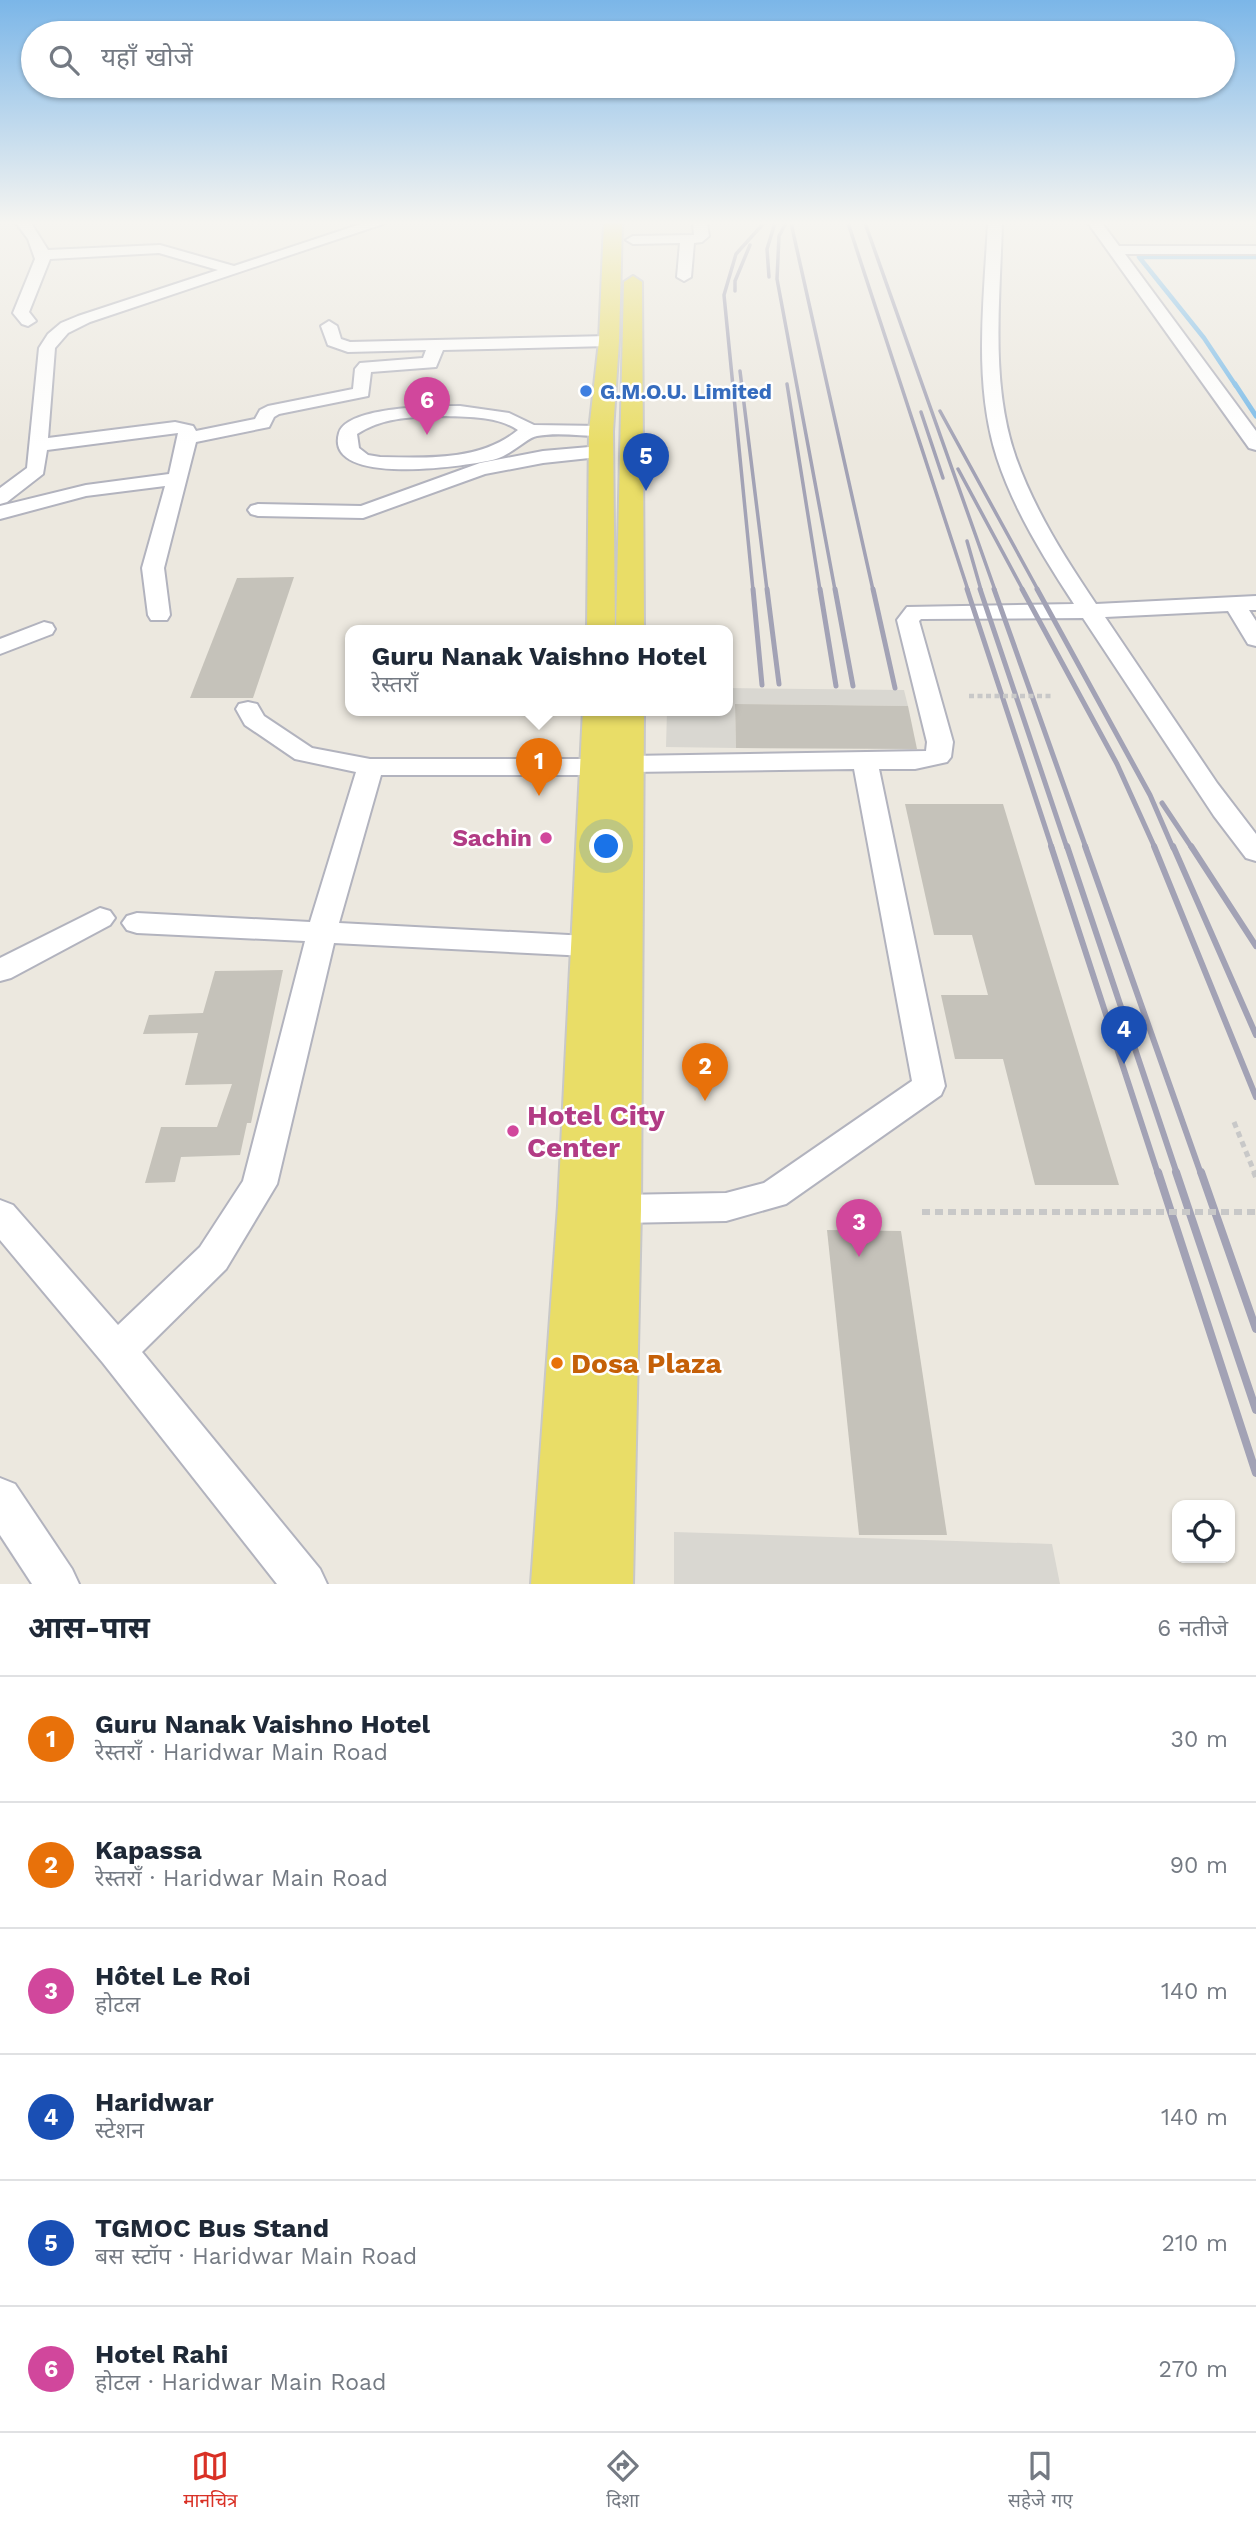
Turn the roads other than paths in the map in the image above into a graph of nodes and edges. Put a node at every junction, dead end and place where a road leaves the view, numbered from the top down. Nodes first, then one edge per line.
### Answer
1 (28, 297) edge
2 (149, 297) edge
3 (619, 297) edge
4 (624, 297) edge
5 (990, 297) edge
6 (1150, 297) edge
7 (621, 315) junction
8 (28, 321) junction
9 (9, 325) dead end
10 (329, 326) dead end
11 (63, 328) junction
12 (608, 341) junction
13 (436, 345) junction
14 (530, 430) junction
15 (188, 438) junction
16 (601, 442) junction
17 (1256, 444) edge
18 (40, 446) junction
19 (175, 479) junction
20 (48, 497) junction
21 (0, 498) edge
22 (258, 510) dead end
23 (0, 513) edge
24 (1245, 603) edge
25 (1091, 611) junction
26 (159, 615) dead end
27 (601, 625) edge
28 (630, 625) edge
29 (44, 629) dead end
30 (1256, 639) edge
31 (0, 646) edge
32 (247, 709) dead end
33 (600, 716) edge
34 (627, 716) edge
35 (865, 762) junction
36 (612, 765) junction
37 (370, 767) junction
38 (1256, 852) edge
39 (100, 918) dead end
40 (137, 923) dead end
41 (323, 932) junction
42 (608, 947) junction
43 (0, 971) edge
44 (619, 1209) junction
45 (0, 1215) edge
46 (117, 1351) junction
47 (0, 1498) edge
48 (57, 1584) edge
49 (305, 1584) edge
50 (559, 1584) edge
51 (605, 1584) edge

1 - 8 street
2 - 11 street
3 - 7 main road
4 - 7 main road
5 - 25 street
6 - 17 street
7 - 12 main road
7 - 28 main road
8 - 9 street
8 - 11 street
10 - 13 street
11 - 18 street
12 - 13 street
12 - 16 main road
13 - 15 street
14 - 14 street
14 - 16 street
15 - 18 street
15 - 19 street
16 - 22 street
16 - 27 main road
18 - 21 street
19 - 20 street
19 - 26 street
20 - 21 street
20 - 23 street
24 - 25 street
24 - 30 street
25 - 35 street
25 - 38 street
29 - 31 street
32 - 37 street
33 - 36 main road
34 - 36 main road
35 - 36 street
35 - 44 street
36 - 37 street
36 - 42 main road
37 - 41 street
39 - 43 street
40 - 41 street
41 - 42 street
41 - 46 street
42 - 44 main road
42 - 50 main road
44 - 51 main road
45 - 46 street
46 - 49 street
47 - 48 street

